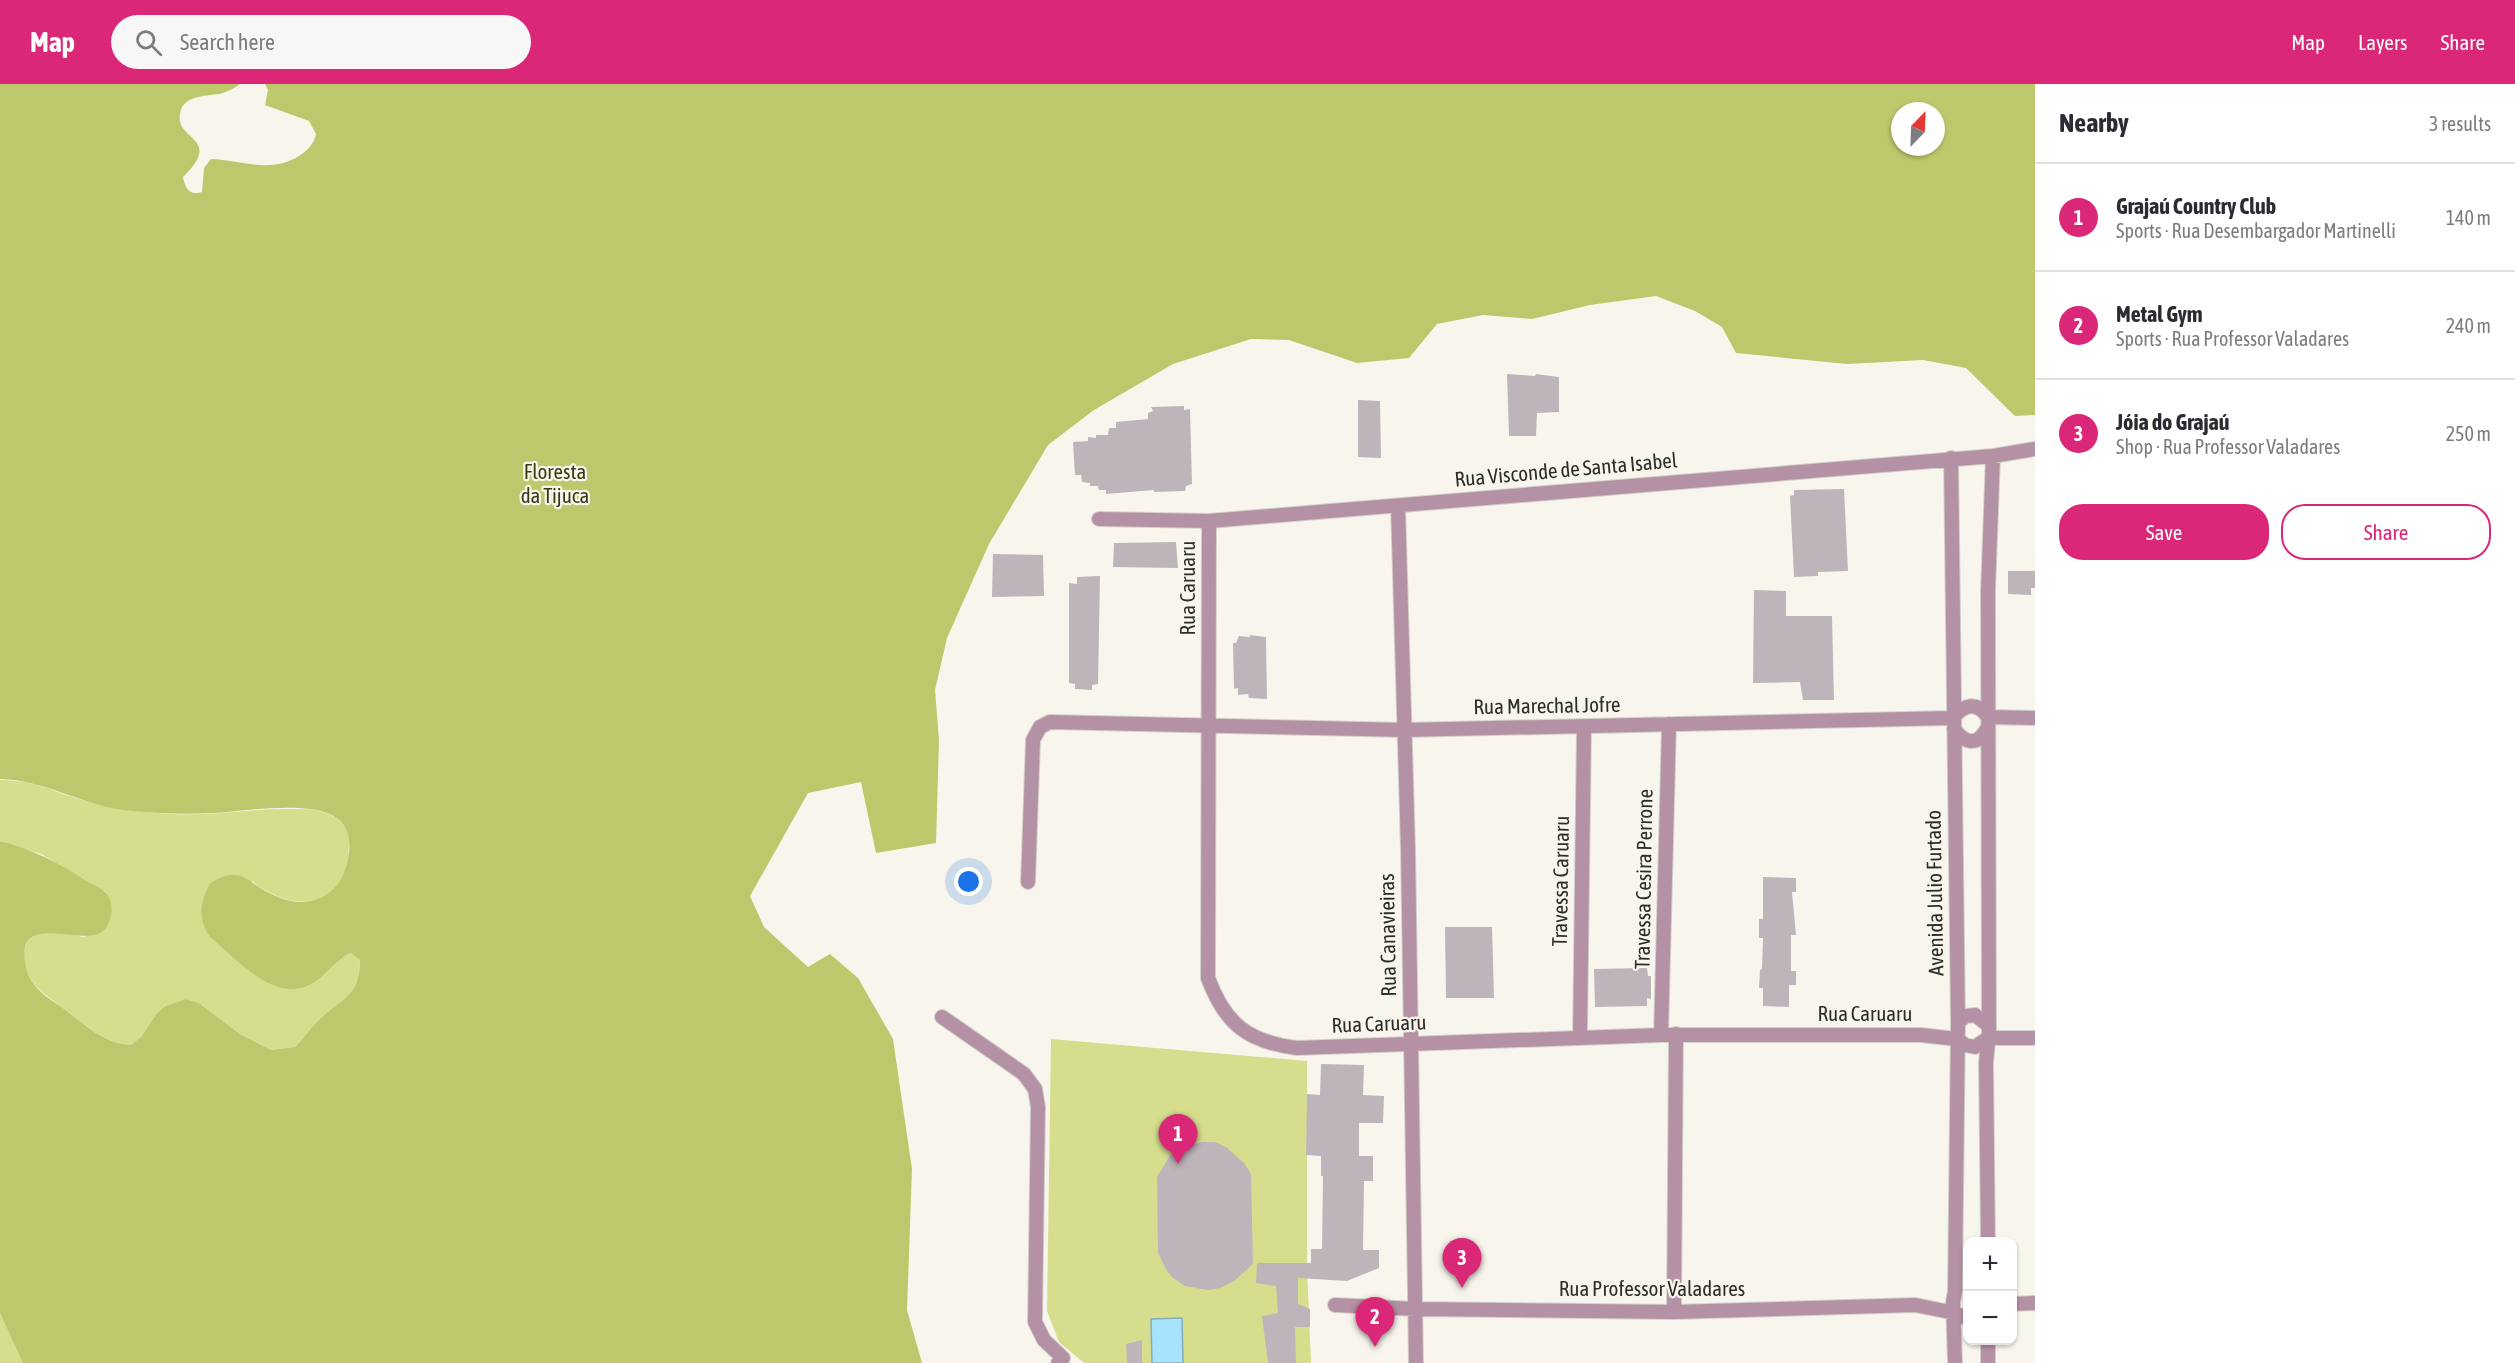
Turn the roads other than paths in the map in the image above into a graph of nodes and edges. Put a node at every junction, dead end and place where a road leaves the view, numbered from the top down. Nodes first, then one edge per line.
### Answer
1 (2035, 449) edge
2 (1993, 456) junction
3 (1951, 458) junction
4 (1398, 506) junction
5 (1099, 519) dead end
6 (1209, 521) junction
7 (2035, 718) edge
8 (1988, 722) junction
9 (1953, 723) junction
10 (1209, 724) junction
11 (1669, 724) junction
12 (1584, 726) junction
13 (1404, 730) junction
14 (1028, 882) dead end
15 (942, 1017) dead end
16 (1958, 1022) junction
17 (1988, 1032) junction
18 (1676, 1034) junction
19 (1661, 1035) junction
20 (1580, 1036) junction
21 (2035, 1038) edge
22 (1957, 1039) junction
23 (1410, 1043) junction
24 (1988, 1237) edge
25 (1961, 1287) edge
26 (2035, 1303) edge
27 (2017, 1304) edge
28 (1335, 1305) dead end
29 (1416, 1309) junction
30 (1674, 1312) junction
31 (1955, 1313) junction
32 (1963, 1317) edge
33 (1988, 1345) edge
34 (1064, 1361) edge
35 (1416, 1363) edge
36 (1955, 1363) edge
37 (1988, 1363) edge

1 - 2 street, Rua Visconde de Santa Isabel
2 - 3 street, Rua Visconde de Santa Isabel
2 - 8 street
3 - 4 street, Rua Visconde de Santa Isabel
3 - 9 street, Avenida Julio Furtado
4 - 6 street, Rua Visconde de Santa Isabel
4 - 13 street, Rua Canavieiras
5 - 6 street, Rua Visconde de Santa Isabel
6 - 10 street, Rua Caruaru
7 - 8 street, Rua Marechal Jofre
8 - 9 street, Rua Marechal Jofre
8 - 9 street, Rua Marechal Jofre
8 - 17 street
9 - 11 street, Rua Marechal Jofre
9 - 16 street, Avenida Julio Furtado
10 - 13 street, Rua Marechal Jofre
10 - 14 street, Rua Marechal Jofre
10 - 23 street, Rua Caruaru
11 - 12 street, Rua Marechal Jofre
11 - 19 street, Travessa Cesira Perrone
12 - 13 street, Rua Marechal Jofre
12 - 20 street, Travessa Caruaru
13 - 23 street, Rua Canavieiras
15 - 34 street
16 - 17 street, Rua Caruaru
16 - 22 street, Avenida Julio Furtado
17 - 21 street, Rua Caruaru
17 - 22 street, Rua Caruaru
17 - 24 street
18 - 19 street, Rua Caruaru
18 - 22 street, Rua Caruaru
18 - 30 street
19 - 20 street, Rua Caruaru
20 - 23 street, Rua Caruaru
22 - 25 street, Avenida Julio Furtado
23 - 29 street, Rua Canavieiras
25 - 31 street, Avenida Julio Furtado
26 - 27 street
28 - 29 street, Rua Professor Valadares
29 - 30 street, Rua Professor Valadares
29 - 35 street, Rua Canavieiras
30 - 31 street, Rua Professor Valadares
31 - 32 street, Rua Professor Valadares
31 - 36 street, Avenida Julio Furtado
33 - 37 street

